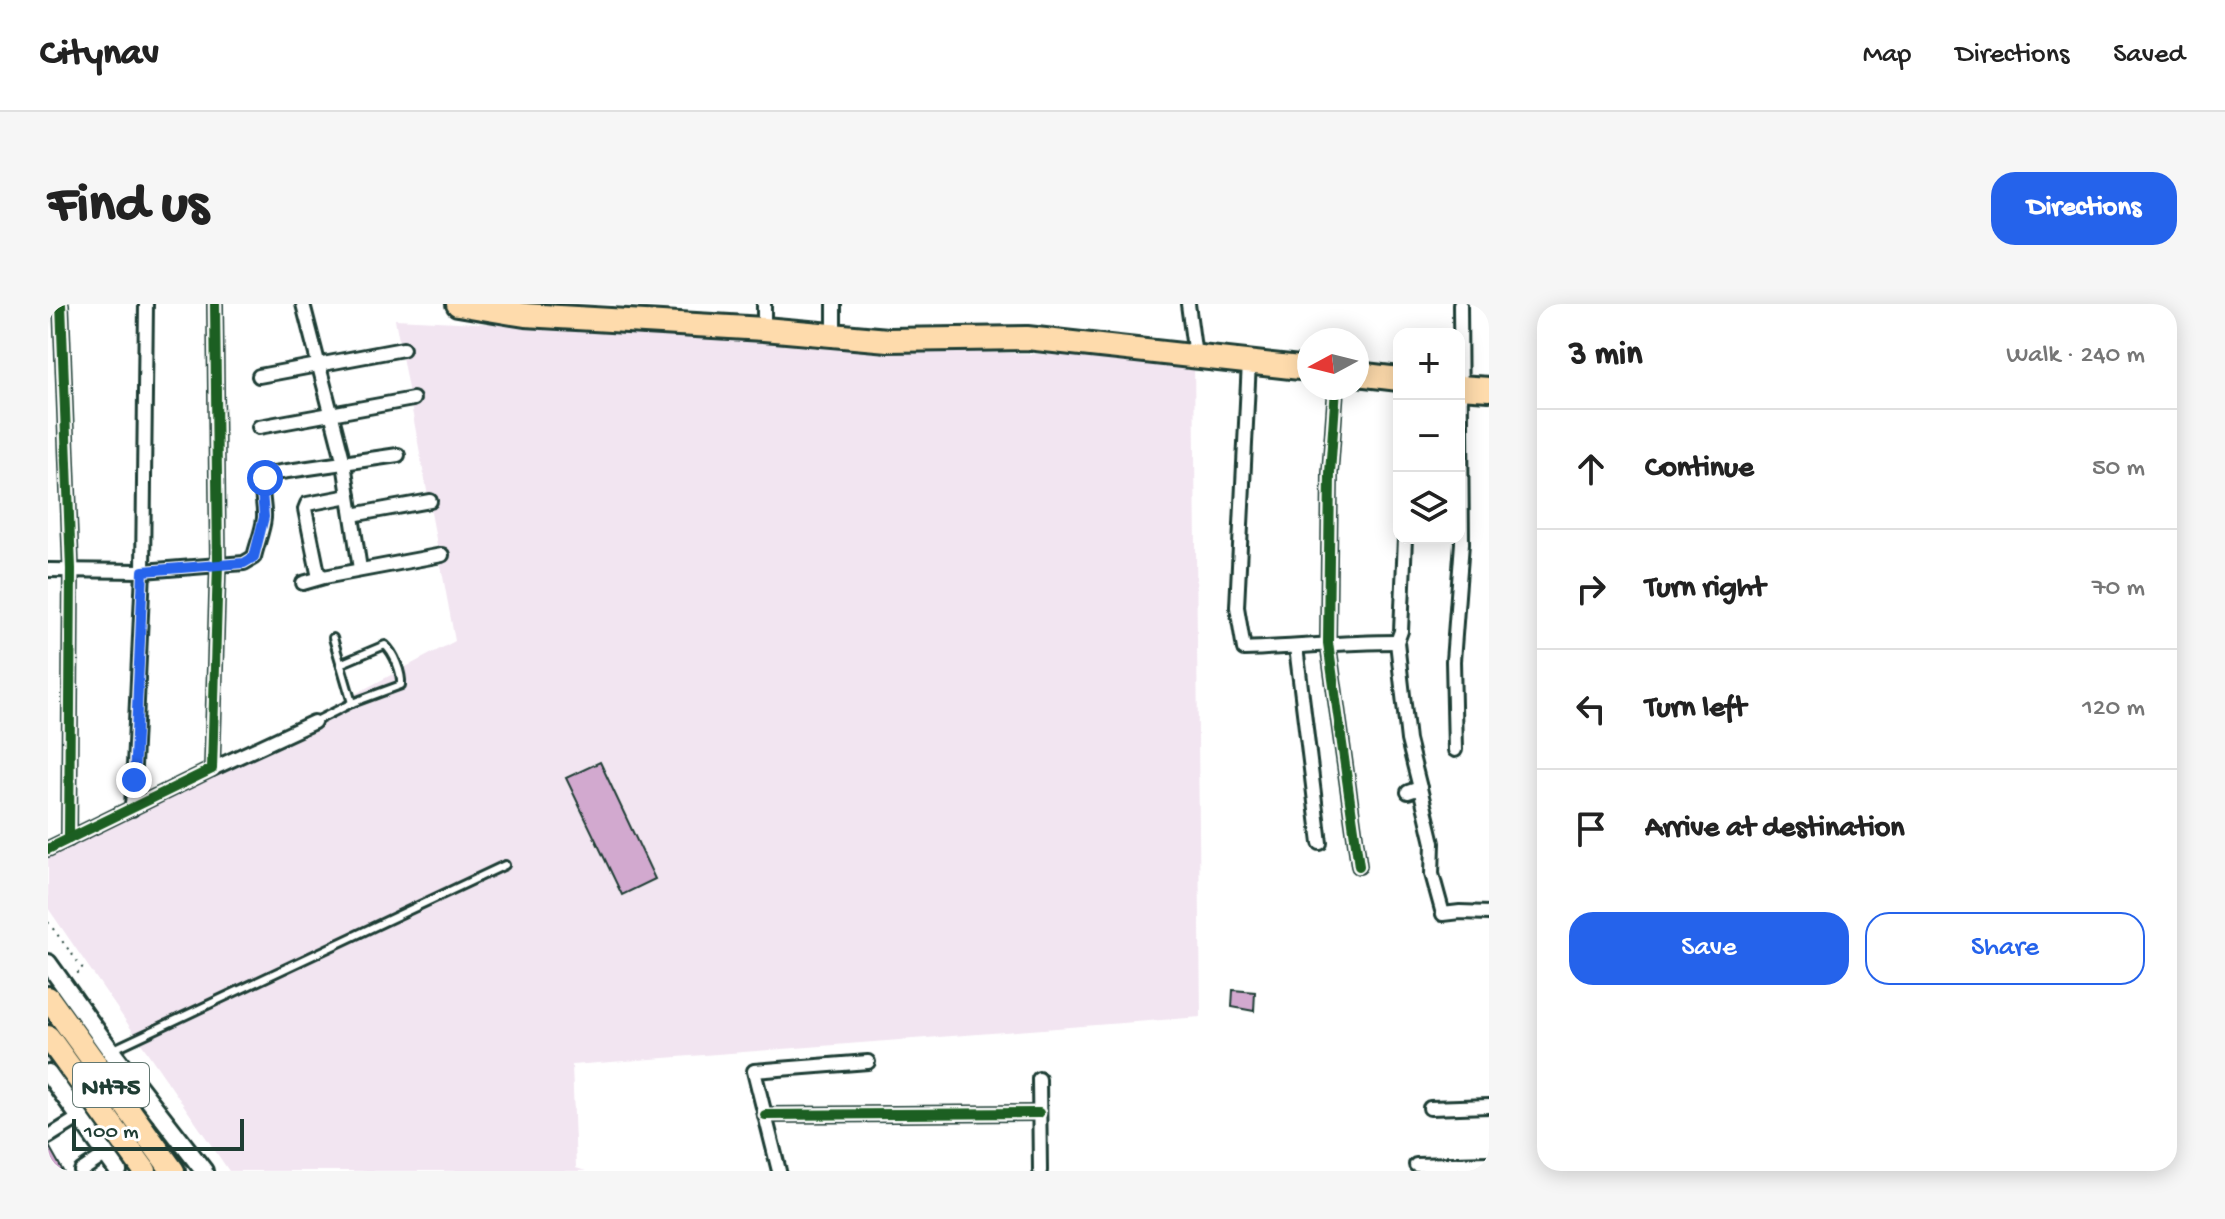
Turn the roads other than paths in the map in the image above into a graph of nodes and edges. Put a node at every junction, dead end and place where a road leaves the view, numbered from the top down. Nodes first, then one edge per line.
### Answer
1 (61, 304) edge
2 (146, 304) edge
3 (215, 304) edge
4 (303, 304) edge
5 (458, 304) edge
6 (764, 304) edge
7 (834, 304) edge
8 (1188, 304) edge
9 (1460, 304) edge
10 (631, 313) edge
11 (1460, 328) edge
12 (764, 329) junction
13 (834, 335) junction
14 (403, 349) dead end
15 (63, 355) junction
16 (48, 356) edge
17 (1195, 356) junction
18 (1249, 362) junction
19 (319, 365) junction
20 (1297, 368) edge
21 (1369, 375) edge
22 (259, 376) dead end
23 (1393, 378) edge
24 (1465, 387) edge
25 (1489, 389) edge
26 (413, 399) dead end
27 (1335, 400) edge
28 (1459, 400) edge
29 (332, 416) junction
30 (259, 427) dead end
31 (398, 455) dead end
32 (344, 463) junction
33 (349, 496) junction
34 (430, 501) dead end
35 (352, 515) junction
36 (1405, 544) edge
37 (442, 555) dead end
38 (218, 564) junction
39 (71, 569) junction
40 (360, 569) junction
41 (48, 570) edge
42 (143, 571) junction
43 (324, 577) junction
44 (303, 583) dead end
45 (333, 638) dead end
46 (1397, 642) junction
47 (1328, 643) junction
48 (1296, 647) junction
49 (340, 664) junction
50 (352, 703) junction
51 (314, 722) joint
52 (1455, 750) dead end
53 (212, 769) junction
54 (132, 809) junction
55 (69, 839) junction
56 (1320, 843) dead end
57 (48, 849) edge
58 (505, 865) dead end
59 (1359, 866) dead end
60 (1489, 913) edge
61 (48, 963) edge
62 (48, 998) edge
63 (48, 1037) edge
64 (102, 1056) junction
65 (868, 1062) dead end
66 (48, 1073) edge
67 (1039, 1079) dead end
68 (78, 1102) junction
69 (1489, 1106) edge
70 (1430, 1108) dead end
71 (1039, 1113) junction
72 (765, 1115) junction
73 (48, 1137) edge
74 (106, 1154) junction
75 (1489, 1163) edge
76 (1416, 1165) dead end
77 (81, 1171) edge
78 (118, 1171) edge
79 (145, 1171) edge
80 (173, 1171) edge
81 (204, 1171) edge
82 (779, 1171) edge
83 (1040, 1171) edge

1 - 15 street
2 - 42 street
3 - 38 street
4 - 19 street
5 - 10 highway
6 - 12 street
7 - 13 street
8 - 17 street
9 - 11 street
10 - 12 highway
12 - 13 highway
13 - 17 highway
14 - 19 street
15 - 16 street
15 - 39 street
17 - 18 highway
18 - 20 highway
18 - 48 street
19 - 22 street
19 - 29 street
21 - 23 highway
24 - 25 highway
26 - 29 street
27 - 47 street
28 - 52 street
29 - 30 street
29 - 32 street
31 - 32 street
32 - 33 street
32 - 38 street
33 - 35 street
33 - 43 street
34 - 35 street
35 - 40 street
36 - 46 street
37 - 40 street
38 - 42 street
38 - 53 street
39 - 41 street
39 - 42 street
39 - 55 street
40 - 43 street
42 - 54 street
43 - 44 street
45 - 49 lane
46 - 47 street
46 - 60 street
47 - 48 street
47 - 59 street
48 - 56 street
49 - 50 lane
49 - 50 lane
50 - 51 lane
51 - 53 street
53 - 54 street
54 - 55 street
55 - 57 street
58 - 64 lane
61 - 64 street
62 - 64 highway, NH75
63 - 68 highway, NH75
64 - 80 highway, NH75
64 - 81 street
65 - 72 street
66 - 68 street
67 - 71 street
68 - 73 street
68 - 74 street
68 - 79 highway, NH75
69 - 70 street
71 - 72 street
71 - 83 street
72 - 82 street
74 - 77 street
74 - 78 street
75 - 76 street

